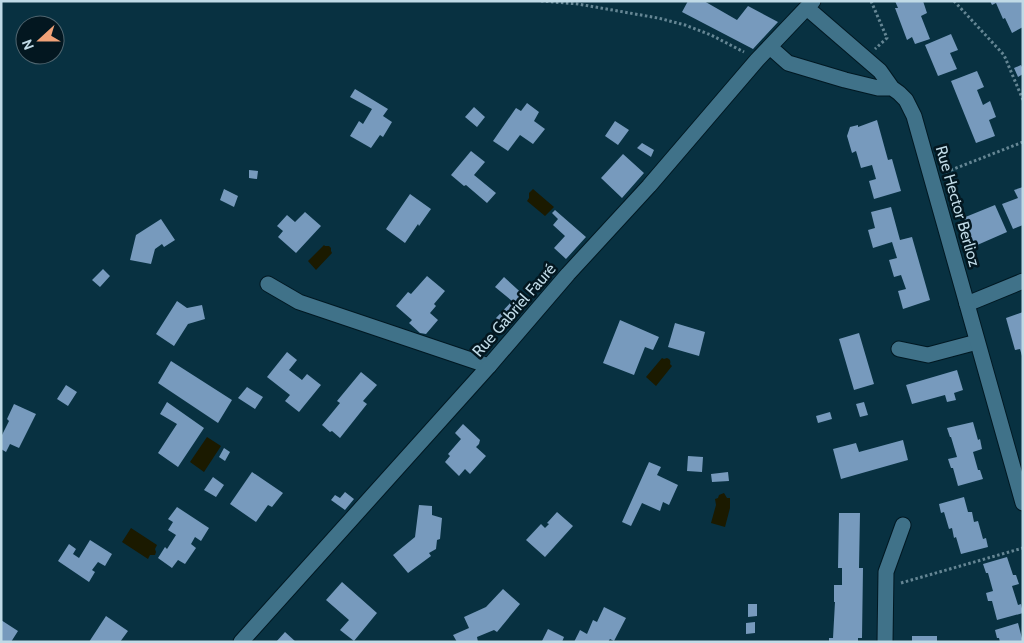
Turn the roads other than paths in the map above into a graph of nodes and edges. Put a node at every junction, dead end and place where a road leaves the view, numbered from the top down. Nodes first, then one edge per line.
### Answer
1 (810, 4) edge
2 (770, 47) junction
3 (892, 88) junction
4 (1023, 281) edge
5 (268, 284) dead end
6 (967, 304) junction
7 (977, 342) junction
8 (899, 349) dead end
9 (489, 366) junction
10 (1023, 503) edge
11 (903, 525) dead end
12 (241, 642) edge
13 (885, 642) edge

1 - 2 street, Rue Gabriel Fauré
1 - 3 street, Rue Hector Berlioz
2 - 3 street
2 - 9 street, Rue Gabriel Fauré
3 - 6 street, Rue Hector Berlioz
4 - 6 street
5 - 9 street
6 - 7 street, Rue Hector Berlioz
7 - 8 street
7 - 10 street, Rue Hector Berlioz
9 - 12 street, Rue Gabriel Fauré
11 - 13 street

